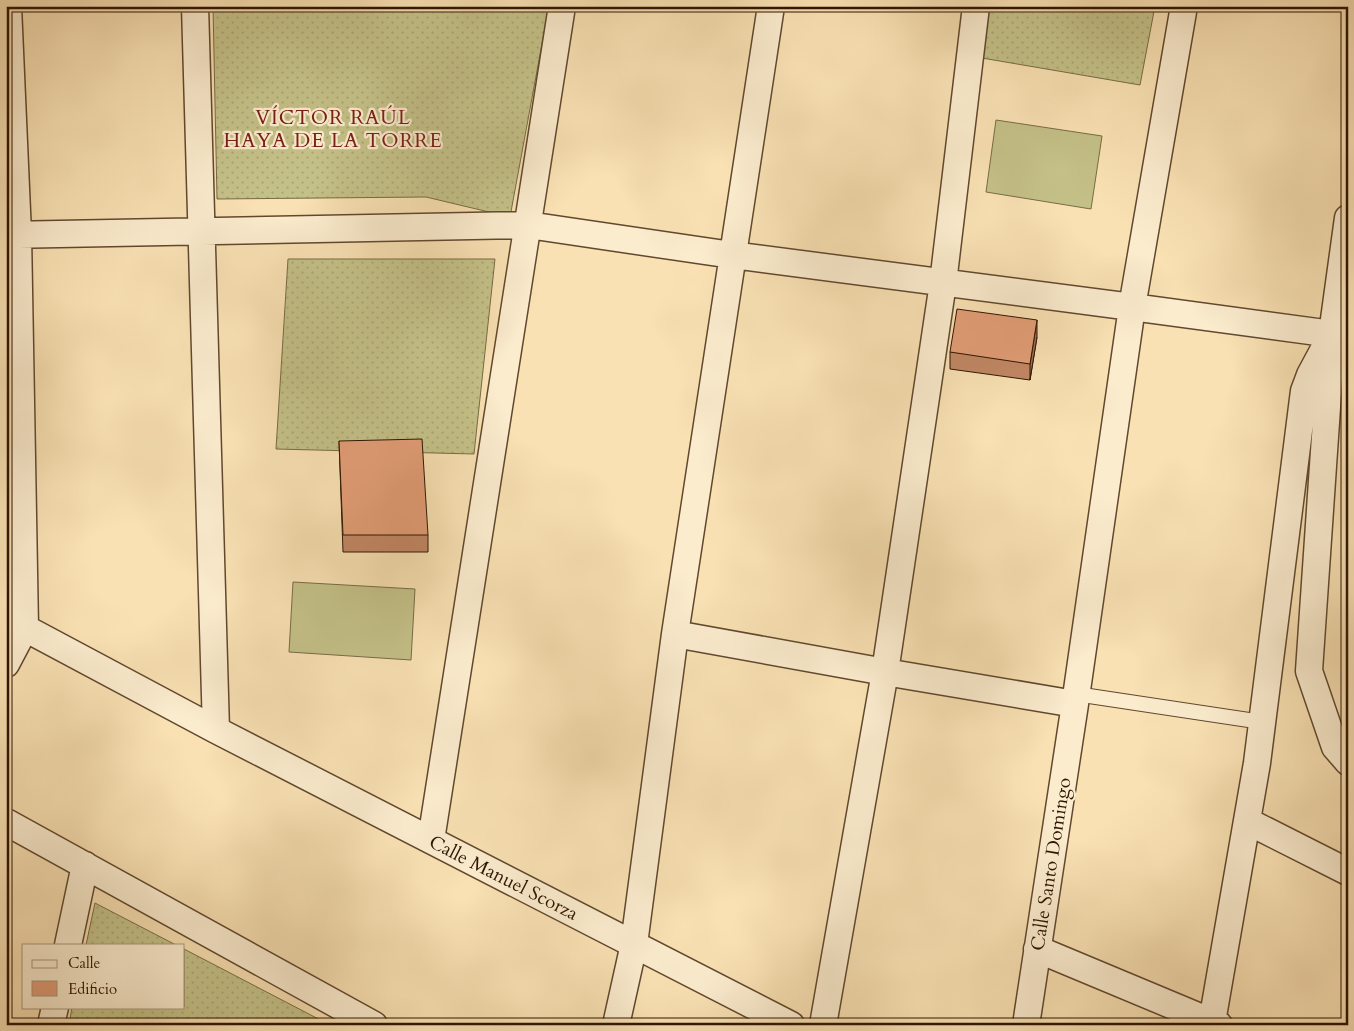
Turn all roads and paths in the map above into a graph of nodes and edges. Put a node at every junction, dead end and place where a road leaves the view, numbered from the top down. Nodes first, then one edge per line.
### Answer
1 (8, 6) edge
2 (195, 6) edge
3 (562, 6) edge
4 (771, 6) edge
5 (976, 6) edge
6 (1184, 6) edge
7 (1348, 218) edge
8 (528, 225) junction
9 (202, 232) junction
10 (12, 234) edge
11 (732, 255) junction
12 (943, 282) junction
13 (1132, 307) junction
14 (1332, 334) junction
15 (16, 623) edge
16 (674, 634) junction
17 (6, 664) edge
18 (884, 672) junction
19 (1076, 699) junction
20 (1262, 722) junction
21 (216, 730) junction
22 (1348, 762) edge
23 (1247, 821) junction
24 (6, 822) edge
25 (431, 840) junction
26 (85, 865) junction
27 (1348, 872) edge
28 (68, 944) edge
29 (634, 944) junction
30 (1037, 949) junction
31 (55, 1008) edge
32 (1215, 1023) edge
33 (51, 1025) edge
34 (374, 1025) edge
35 (616, 1025) edge
36 (791, 1025) edge
37 (822, 1025) edge
38 (1026, 1025) edge

1 - 10 street
2 - 9 street
3 - 8 street
4 - 11 street
5 - 12 street
6 - 13 street, Calle Santo Domingo
7 - 14 street
8 - 9 street
8 - 11 street
8 - 25 street
9 - 10 street
9 - 21 street
10 - 15 street
11 - 12 street
11 - 16 street
12 - 13 street
12 - 18 street
13 - 14 street
13 - 19 street, Calle Santo Domingo
14 - 20 street
14 - 22 street
15 - 17 street
15 - 21 street, Calle Manuel Scorza
16 - 18 street
16 - 29 street
18 - 19 street
18 - 37 street
19 - 20 lane
19 - 30 street, Calle Santo Domingo
20 - 23 street
21 - 25 street, Calle Manuel Scorza
23 - 27 street
23 - 32 street
24 - 26 street
25 - 29 street, Calle Manuel Scorza
26 - 28 street
26 - 34 street
29 - 35 street
29 - 36 street, Calle Manuel Scorza
30 - 32 street
30 - 38 street, Calle Santo Domingo
31 - 33 street

